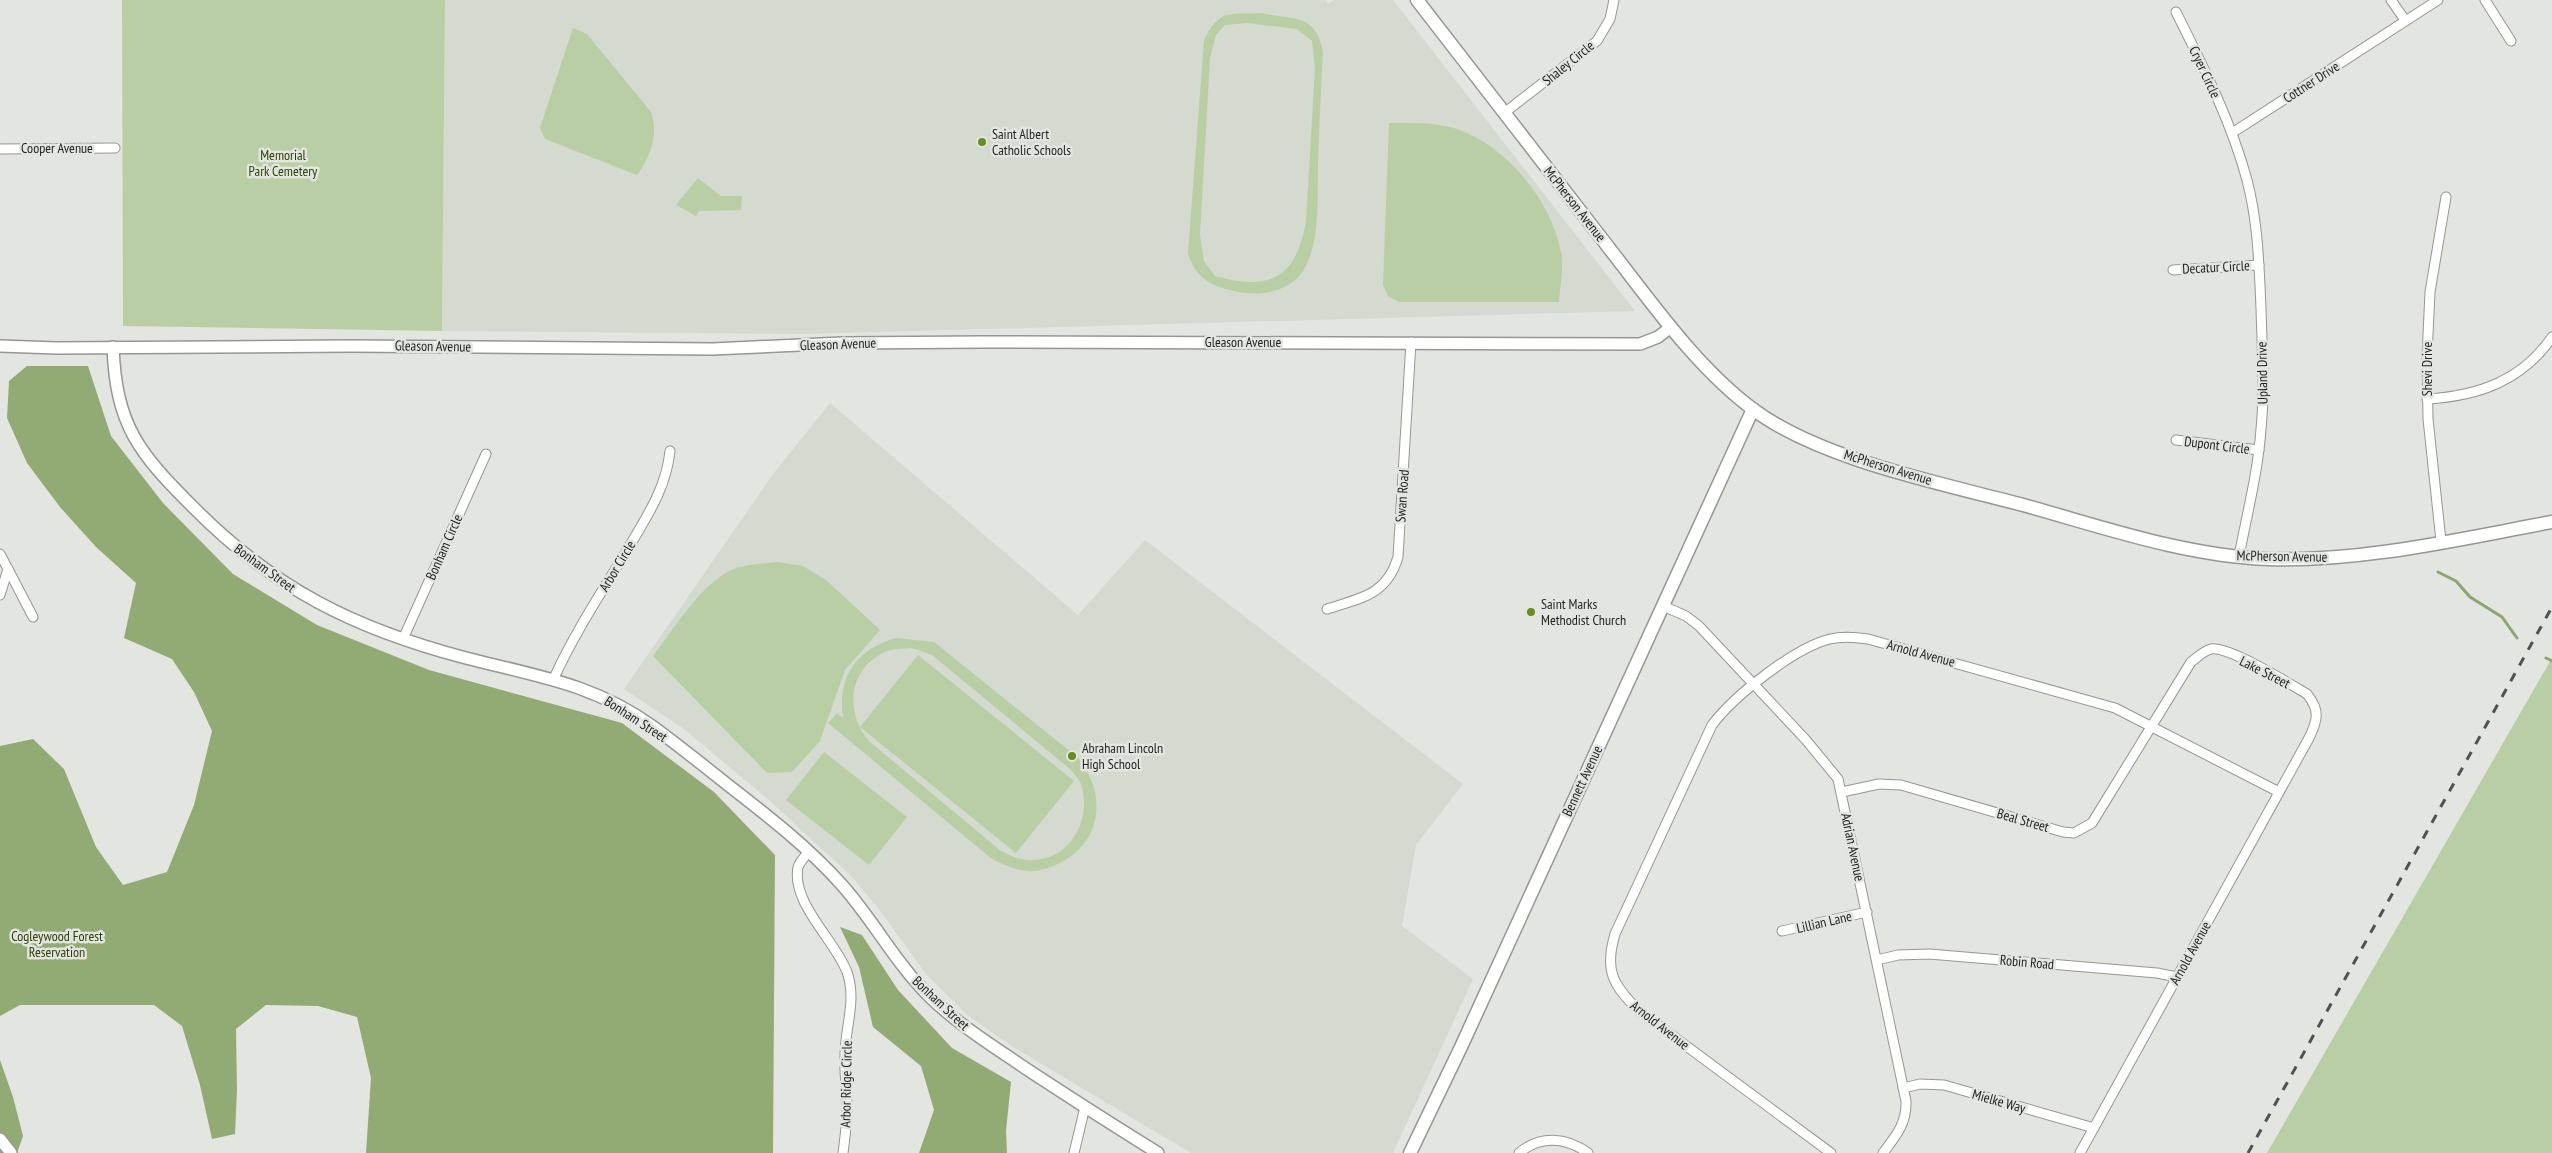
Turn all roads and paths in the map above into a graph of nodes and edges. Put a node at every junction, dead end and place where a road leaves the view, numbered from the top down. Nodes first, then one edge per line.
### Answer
1 (1417, 0) edge
2 (1614, 0) edge
3 (2391, 0) edge
4 (2438, 0) edge
5 (2485, 0) edge
6 (2176, 12) dead end
7 (2405, 20) junction
8 (2511, 41) dead end
9 (1504, 113) junction
10 (2232, 134) junction
11 (0, 148) edge
12 (115, 148) dead end
13 (2446, 197) dead end
14 (2259, 265) junction
15 (2173, 270) dead end
16 (1671, 327) junction
17 (2552, 338) edge
18 (1411, 342) junction
19 (0, 346) edge
20 (113, 347) junction
21 (2427, 400) junction
22 (1753, 409) junction
23 (2176, 440) dead end
24 (2259, 450) junction
25 (670, 451) dead end
26 (486, 454) dead end
27 (2552, 522) edge
28 (2441, 541) junction
29 (0, 554) edge
30 (2239, 556) junction
31 (8, 568) junction
32 (0, 595) edge
33 (1664, 606) junction
34 (1327, 609) dead end
35 (34, 618) dead end
36 (403, 639) junction
37 (554, 678) junction
38 (1754, 684) junction
39 (2152, 726) junction
40 (1842, 792) junction
41 (2279, 792) junction
42 (809, 852) junction
43 (1867, 912) junction
44 (1782, 931) dead end
45 (1877, 960) junction
46 (2177, 978) junction
47 (1903, 1088) junction
48 (1084, 1107) junction
49 (2094, 1128) junction
50 (0, 1139) edge
51 (11, 1153) edge
52 (843, 1153) edge
53 (1074, 1153) edge
54 (1158, 1153) edge
55 (1410, 1153) edge
56 (1519, 1153) edge
57 (1588, 1153) edge
58 (1831, 1153) edge
59 (1883, 1153) edge
60 (2080, 1153) edge

1 - 9 main road, McPherson Avenue
2 - 9 street, Shaley Circle
3 - 7 street
4 - 7 street, Cottner Drive
5 - 8 street
6 - 10 street, Cryer Circle
7 - 10 street, Cottner Drive
9 - 16 main road, McPherson Avenue
10 - 14 street, Upland Drive
11 - 12 street, Cooper Avenue
13 - 21 street, Shevi Drive
14 - 15 street, Decatur Circle
14 - 24 street, Upland Drive
16 - 18 street, Gleason Avenue
16 - 22 main road, McPherson Avenue
17 - 21 street
18 - 20 street, Gleason Avenue
18 - 34 street, Swan Road
19 - 20 street, Gleason Avenue
20 - 36 street, Bonham Street
21 - 28 street, Shevi Drive
22 - 30 main road, McPherson Avenue
22 - 33 main road, Bennett Avenue
23 - 24 street, Dupont Circle
24 - 30 street, Upland Drive
25 - 37 street, Arbor Circle
26 - 36 street, Bonham Circle
27 - 28 main road, McPherson Avenue
28 - 30 main road, McPherson Avenue
29 - 31 street
31 - 32 street
31 - 35 street
33 - 38 street, Adrian Avenue
33 - 55 main road, Bennett Avenue
36 - 37 street, Bonham Street
37 - 42 street, Bonham Street
38 - 39 street, Arnold Avenue
38 - 40 street, Adrian Avenue
38 - 58 street, Arnold Avenue
39 - 40 street, Beal Street
39 - 41 street, Arnold Avenue
39 - 41 street, Lake Street
40 - 43 street, Adrian Avenue
41 - 46 street, Arnold Avenue
42 - 48 street, Bonham Street
42 - 52 street, Arbor Ridge Circle
43 - 44 street, Lillian Lane
43 - 45 street, Adrian Avenue
45 - 46 street, Robin Road
45 - 47 street, Adrian Avenue
46 - 49 street, Arnold Avenue
47 - 49 street, Mielke Way
47 - 59 street, Adrian Avenue
48 - 53 street
48 - 54 street, Bonham Street
49 - 60 street, Arnold Avenue
50 - 51 street
56 - 57 street

